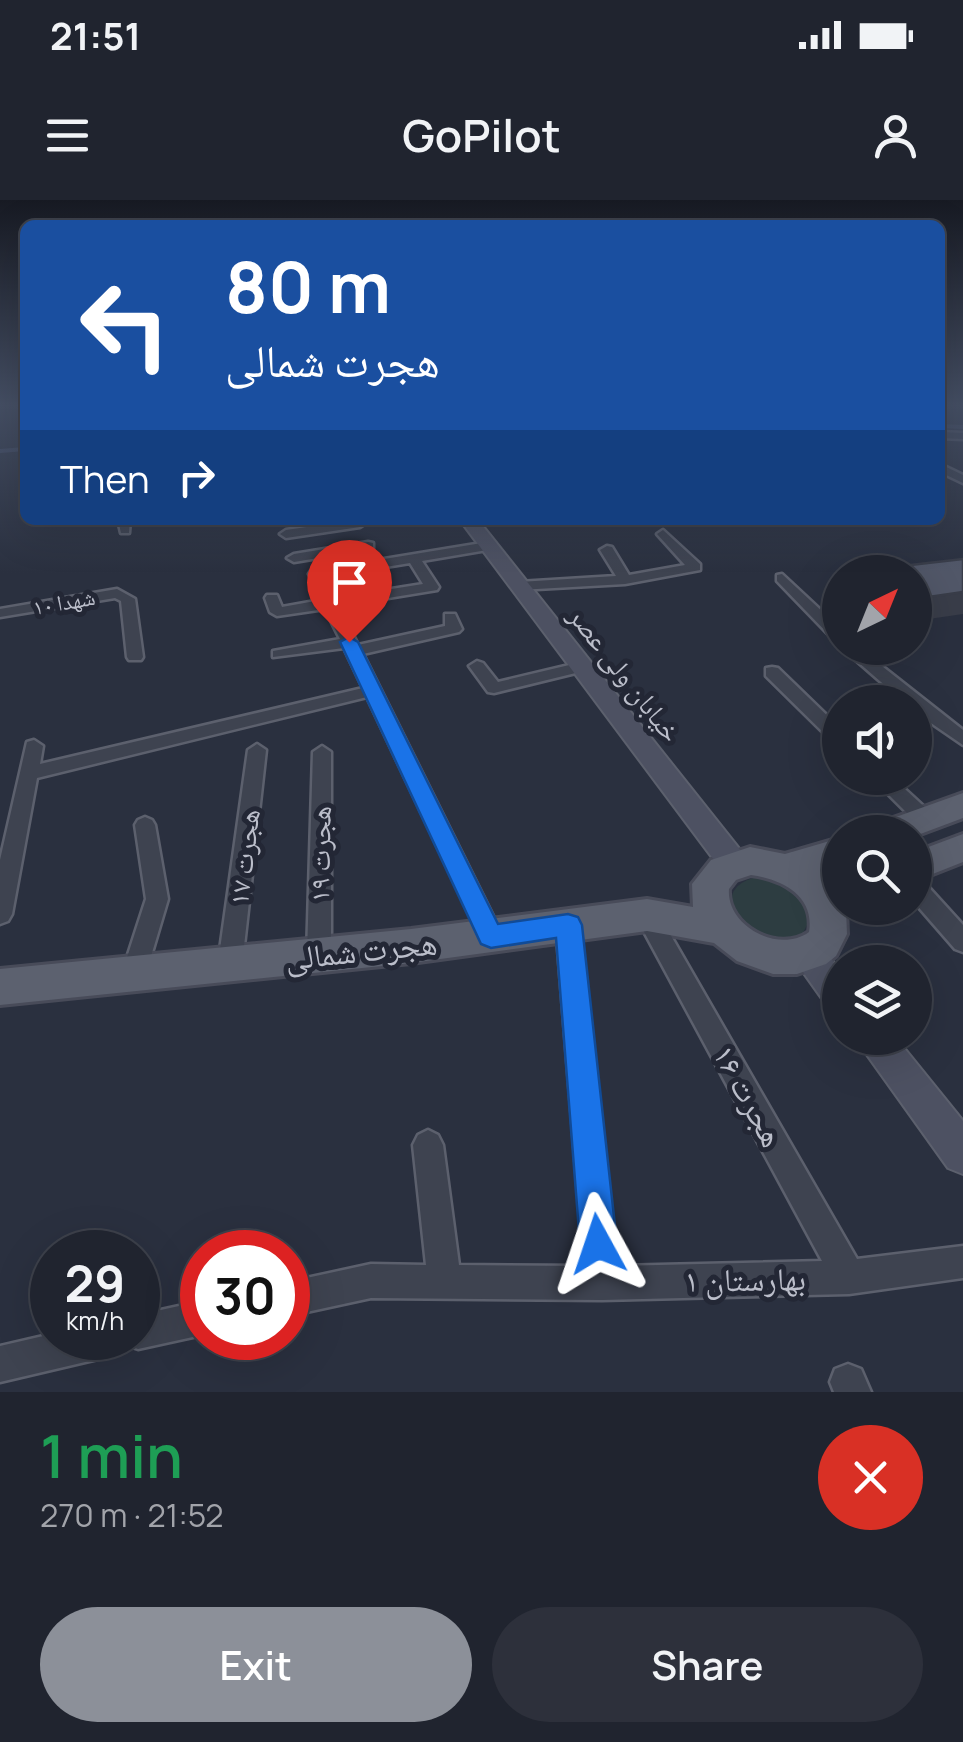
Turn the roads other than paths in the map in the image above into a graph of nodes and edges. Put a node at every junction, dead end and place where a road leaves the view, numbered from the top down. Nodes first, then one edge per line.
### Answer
1 (342, 525) edge
2 (361, 525) edge
3 (472, 525) edge
4 (286, 534) dead end
5 (663, 534) dead end
6 (368, 546) junction
7 (488, 546) junction
8 (606, 550) dead end
9 (294, 558) dead end
10 (414, 558) junction
11 (375, 564) junction
12 (782, 578) dead end
13 (625, 580) junction
14 (519, 586) junction
15 (272, 598) dead end
16 (329, 602) junction
17 (0, 613) edge
18 (450, 618) dead end
19 (822, 619) edge
20 (351, 647) junction
21 (279, 654) dead end
22 (135, 657) dead end
23 (870, 665) edge
24 (476, 666) dead end
25 (582, 667) junction
26 (772, 672) dead end
27 (893, 685) edge
28 (372, 691) junction
29 (932, 716) edge
30 (822, 721) edge
31 (963, 739) edge
32 (34, 746) dead end
33 (257, 750) dead end
34 (322, 752) dead end
35 (28, 773) junction
36 (899, 795) edge
37 (963, 805) edge
38 (920, 815) edge
39 (932, 817) edge
40 (146, 825) dead end
41 (963, 847) edge
42 (822, 857) edge
43 (932, 860) edge
44 (786, 868) junction
45 (722, 876) junction
46 (822, 895) edge
47 (932, 906) edge
48 (0, 914) edge
49 (647, 915) junction
50 (568, 925) junction
51 (834, 925) edge
52 (721, 928) junction
53 (491, 936) junction
54 (963, 942) edge
55 (808, 954) junction
56 (319, 956) junction
57 (230, 964) junction
58 (822, 972) edge
59 (134, 973) junction
60 (0, 986) edge
61 (885, 1055) edge
62 (428, 1145) dead end
63 (963, 1154) edge
64 (963, 1262) edge
65 (848, 1277) junction
66 (444, 1281) junction
67 (602, 1284) junction
68 (310, 1294) edge
69 (30, 1357) edge
70 (0, 1364) edge

1 - 4 street
2 - 6 street
3 - 7 main road, خیابان ولی عصر
5 - 13 street
6 - 9 street
6 - 11 street
7 - 10 street
7 - 14 main road, خیابان ولی عصر
8 - 13 street
10 - 11 street
10 - 16 street
11 - 16 street
12 - 19 street
13 - 14 street
14 - 25 main road, خیابان ولی عصر
15 - 16 street
16 - 20 street
17 - 22 street, شهدا ۱۰
18 - 20 street
20 - 21 street
20 - 28 street
23 - 27 street
24 - 25 street
25 - 45 main road, خیابان ولی عصر
26 - 30 street
28 - 35 street
28 - 53 street
29 - 31 street
32 - 35 street
33 - 57 street, هجرت ۱۷
34 - 56 street, هجرت ۱۹
35 - 48 street
36 - 38 street
37 - 39 main road
40 - 59 street
41 - 43 main road
42 - 44 main road
44 - 45 main road
44 - 46 main road
45 - 49 main road
45 - 52 main road
47 - 54 street
49 - 50 main road, هجرت شمالی
49 - 52 main road, هجرت شمالی
49 - 65 street, هجرت ۱۶
50 - 53 main road, هجرت شمالی
50 - 67 street
51 - 55 main road
52 - 55 main road
53 - 56 main road, هجرت شمالی
55 - 58 main road
56 - 57 main road, هجرت شمالی
57 - 59 main road, هجرت شمالی
59 - 60 main road, هجرت شمالی
61 - 63 main road
62 - 66 street
64 - 65 street, بهارستان ۱
65 - 67 street, بهارستان ۱
66 - 67 street, بهارستان ۱
66 - 68 street, بهارستان ۱
69 - 70 street

